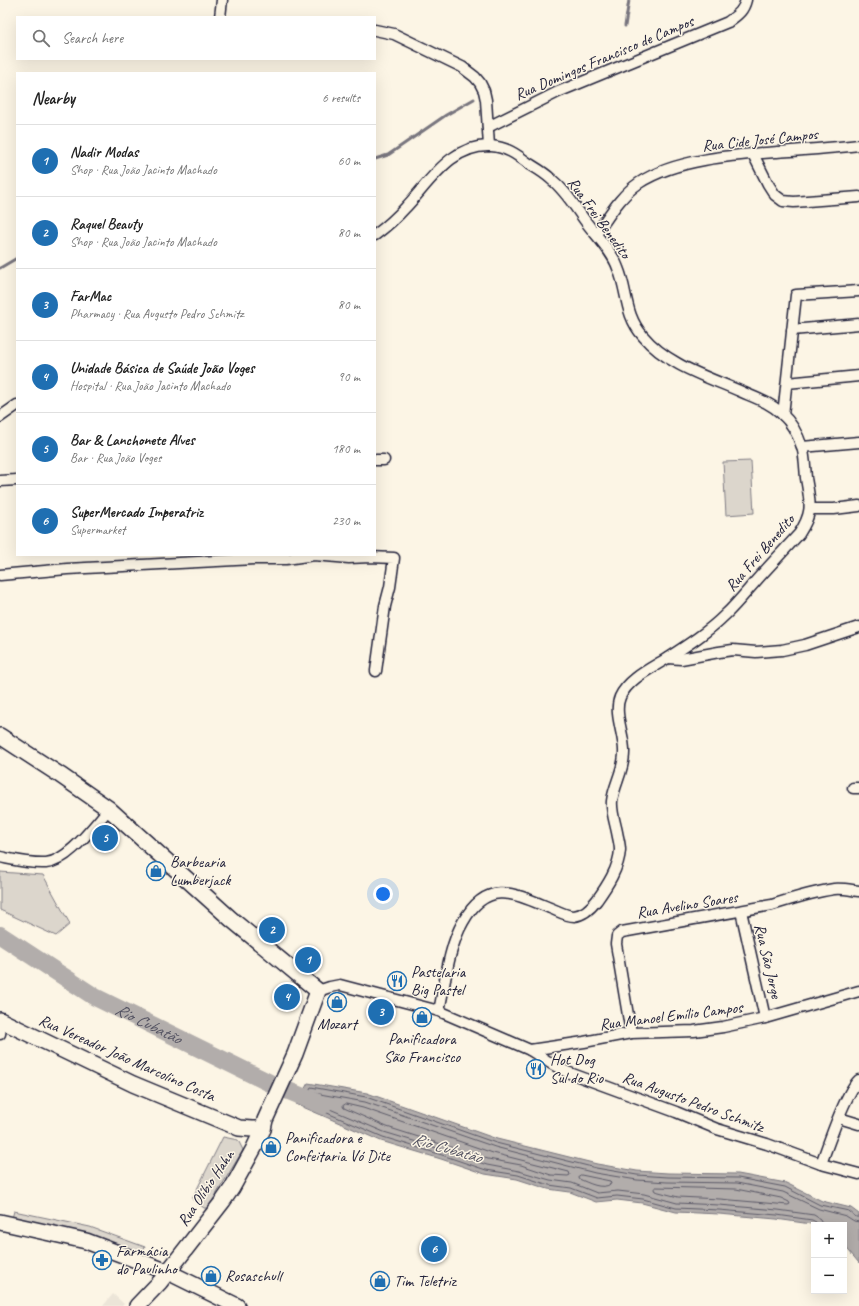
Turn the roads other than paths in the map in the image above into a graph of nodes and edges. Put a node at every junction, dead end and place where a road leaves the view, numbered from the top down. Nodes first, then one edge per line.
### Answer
1 (222, 0) edge
2 (746, 0) edge
3 (220, 16) edge
4 (376, 30) edge
5 (488, 127) junction
6 (859, 145) edge
7 (489, 146) junction
8 (753, 154) junction
9 (859, 196) edge
10 (376, 234) edge
11 (596, 234) junction
12 (859, 291) edge
13 (859, 324) edge
14 (792, 330) junction
15 (859, 376) edge
16 (787, 383) junction
17 (16, 407) edge
18 (783, 415) junction
19 (0, 417) edge
20 (859, 442) edge
21 (802, 447) junction
22 (16, 480) edge
23 (0, 481) edge
24 (859, 506) edge
25 (810, 509) junction
26 (307, 556) edge
27 (326, 556) edge
28 (0, 575) edge
29 (859, 627) edge
30 (668, 658) junction
31 (376, 671) dead end
32 (0, 736) edge
33 (109, 809) junction
34 (0, 857) edge
35 (859, 891) edge
36 (741, 911) junction
37 (318, 991) junction
38 (859, 991) edge
39 (439, 1011) junction
40 (765, 1018) junction
41 (1, 1025) edge
42 (631, 1033) junction
43 (530, 1050) junction
44 (859, 1080) edge
45 (839, 1118) junction
46 (264, 1124) junction
47 (859, 1124) edge
48 (239, 1128) junction
49 (254, 1148) junction
50 (821, 1164) junction
51 (859, 1174) edge
52 (0, 1222) edge
53 (168, 1272) junction
54 (137, 1306) edge
55 (236, 1306) edge

1 - 3 street
2 - 5 street, Rua Domingos Francisco de Campos
4 - 5 street
5 - 7 street
6 - 8 street, Rua Cide José Campos
7 - 10 street, Rua Frei Benedito
7 - 11 street, Rua Frei Benedito
8 - 9 street
8 - 11 street, Rua Cide José Campos
11 - 18 street, Rua Frei Benedito
12 - 14 street
13 - 14 street
14 - 16 street
15 - 16 street
16 - 18 street
17 - 19 street
18 - 21 street, Rua Frei Benedito
20 - 21 street
21 - 25 street, Rua Frei Benedito
22 - 23 street
24 - 25 street
25 - 30 street, Rua Frei Benedito
26 - 28 street
27 - 31 street
29 - 30 street
30 - 39 street, Rua Frei Benedito
32 - 33 main road
33 - 34 street
33 - 37 main road
35 - 36 street, Rua Avelino Soares
36 - 40 street, Rua São Jorge
36 - 42 street, Rua Avelino Soares
37 - 39 street, Rua Augusto Pedro Schmitz
37 - 46 main road, Rua Olíbio Hahn
38 - 40 street, Rua Manoel Emílio Campos
39 - 43 street, Rua Augusto Pedro Schmitz
40 - 42 street, Rua Manoel Emílio Campos
41 - 48 main road, Rua Vereador João Marcolino Costa
42 - 43 street, Rua Manoel Emílio Campos
43 - 50 street, Rua Augusto Pedro Schmitz
44 - 45 street
45 - 47 street
45 - 50 street
46 - 48 main road, Rua Vereador João Marcolino Costa
46 - 49 main road, Rua Olíbio Hahn
48 - 49 main road, Rua Vereador João Marcolino Costa
49 - 53 main road, Rua Olíbio Hahn
50 - 51 street, Rua Augusto Pedro Schmitz
52 - 53 main road
53 - 54 main road, Rua Olíbio Hahn
53 - 55 main road

